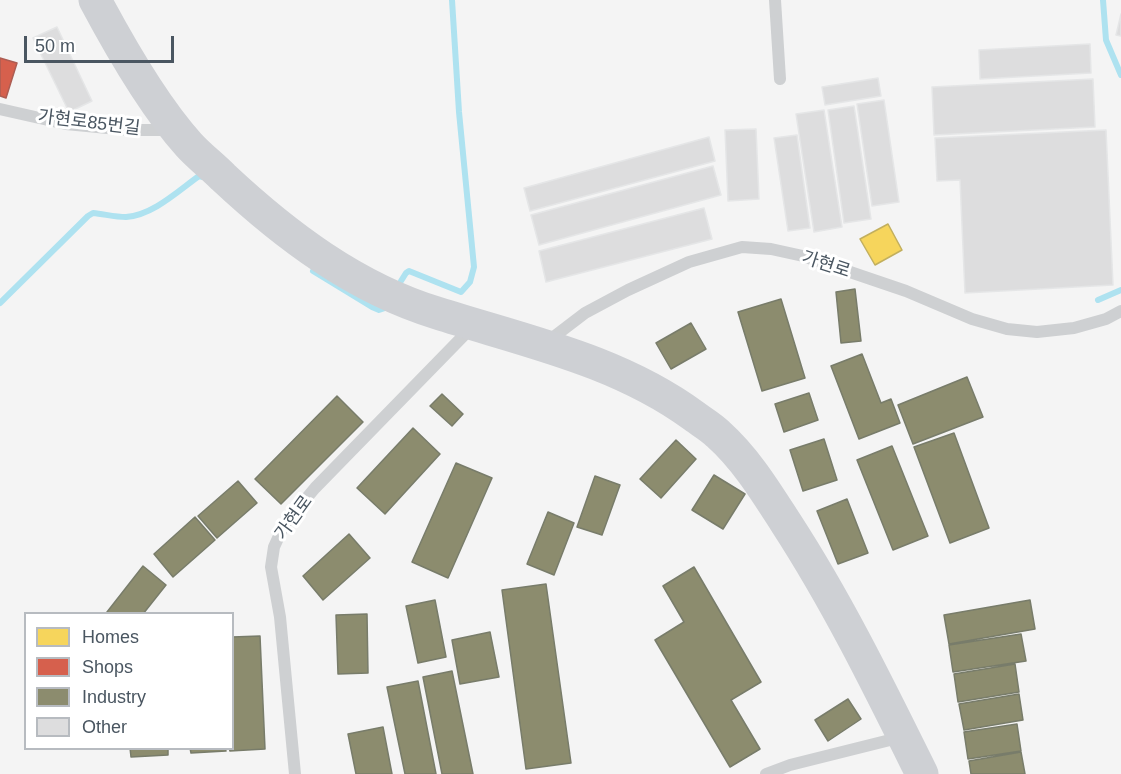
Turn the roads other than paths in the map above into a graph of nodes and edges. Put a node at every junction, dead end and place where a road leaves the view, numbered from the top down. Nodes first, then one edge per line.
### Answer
1 (95, 0) edge
2 (775, 0) edge
3 (780, 79) dead end
4 (0, 109) edge
5 (178, 130) junction
6 (1121, 311) edge
7 (474, 324) junction
8 (544, 345) junction
9 (904, 737) junction
10 (295, 774) edge
11 (766, 774) edge
12 (922, 774) edge

1 - 5 street
2 - 3 lane
4 - 5 lane, 가현로85번길
5 - 7 street
6 - 8 lane, 가현로
7 - 8 street
7 - 10 lane, 가현로
8 - 9 street
9 - 11 lane
9 - 12 street

